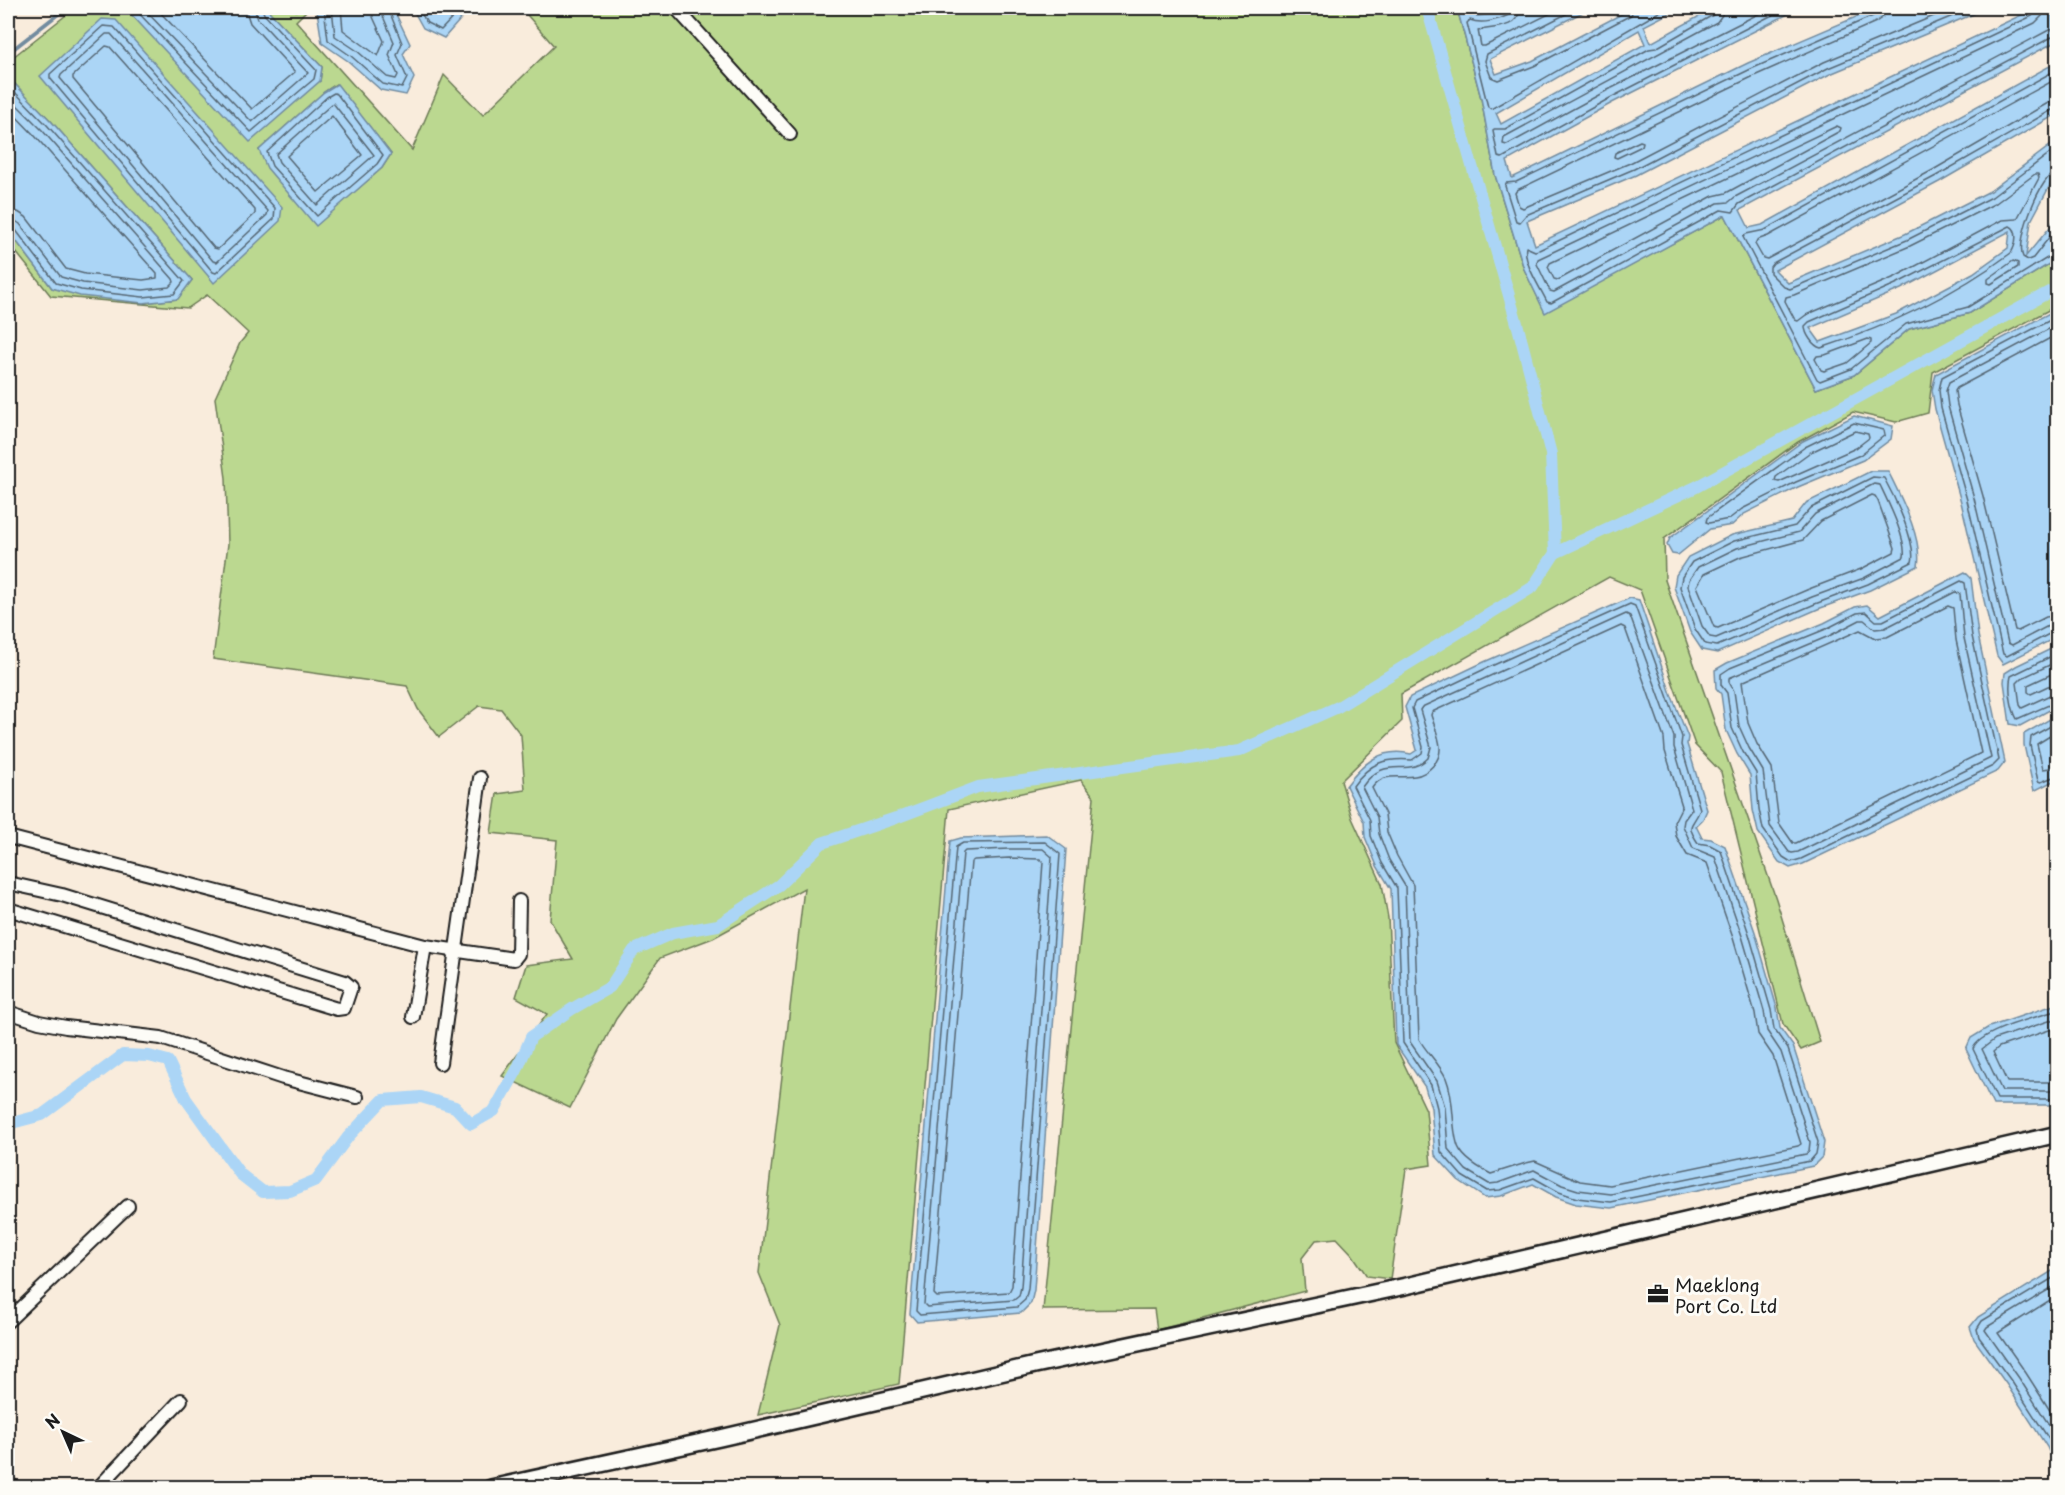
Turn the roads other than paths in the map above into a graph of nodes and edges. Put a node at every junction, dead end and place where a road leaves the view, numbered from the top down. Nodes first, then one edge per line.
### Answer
1 (676, 8) edge
2 (789, 134) dead end
3 (480, 778) dead end
4 (8, 837) edge
5 (8, 883) edge
6 (519, 901) dead end
7 (8, 909) edge
8 (425, 946) junction
9 (457, 952) junction
10 (8, 1012) edge
11 (414, 1017) dead end
12 (440, 1063) dead end
13 (357, 1097) dead end
14 (2058, 1134) edge
15 (128, 1206) dead end
16 (8, 1321) edge
17 (181, 1400) dead end
18 (98, 1488) edge
19 (492, 1488) edge

1 - 2 street
3 - 9 street
4 - 8 street
5 - 7 street
6 - 9 street
8 - 9 street
8 - 11 street
9 - 12 street
10 - 13 street
14 - 19 street
15 - 16 street
17 - 18 street

